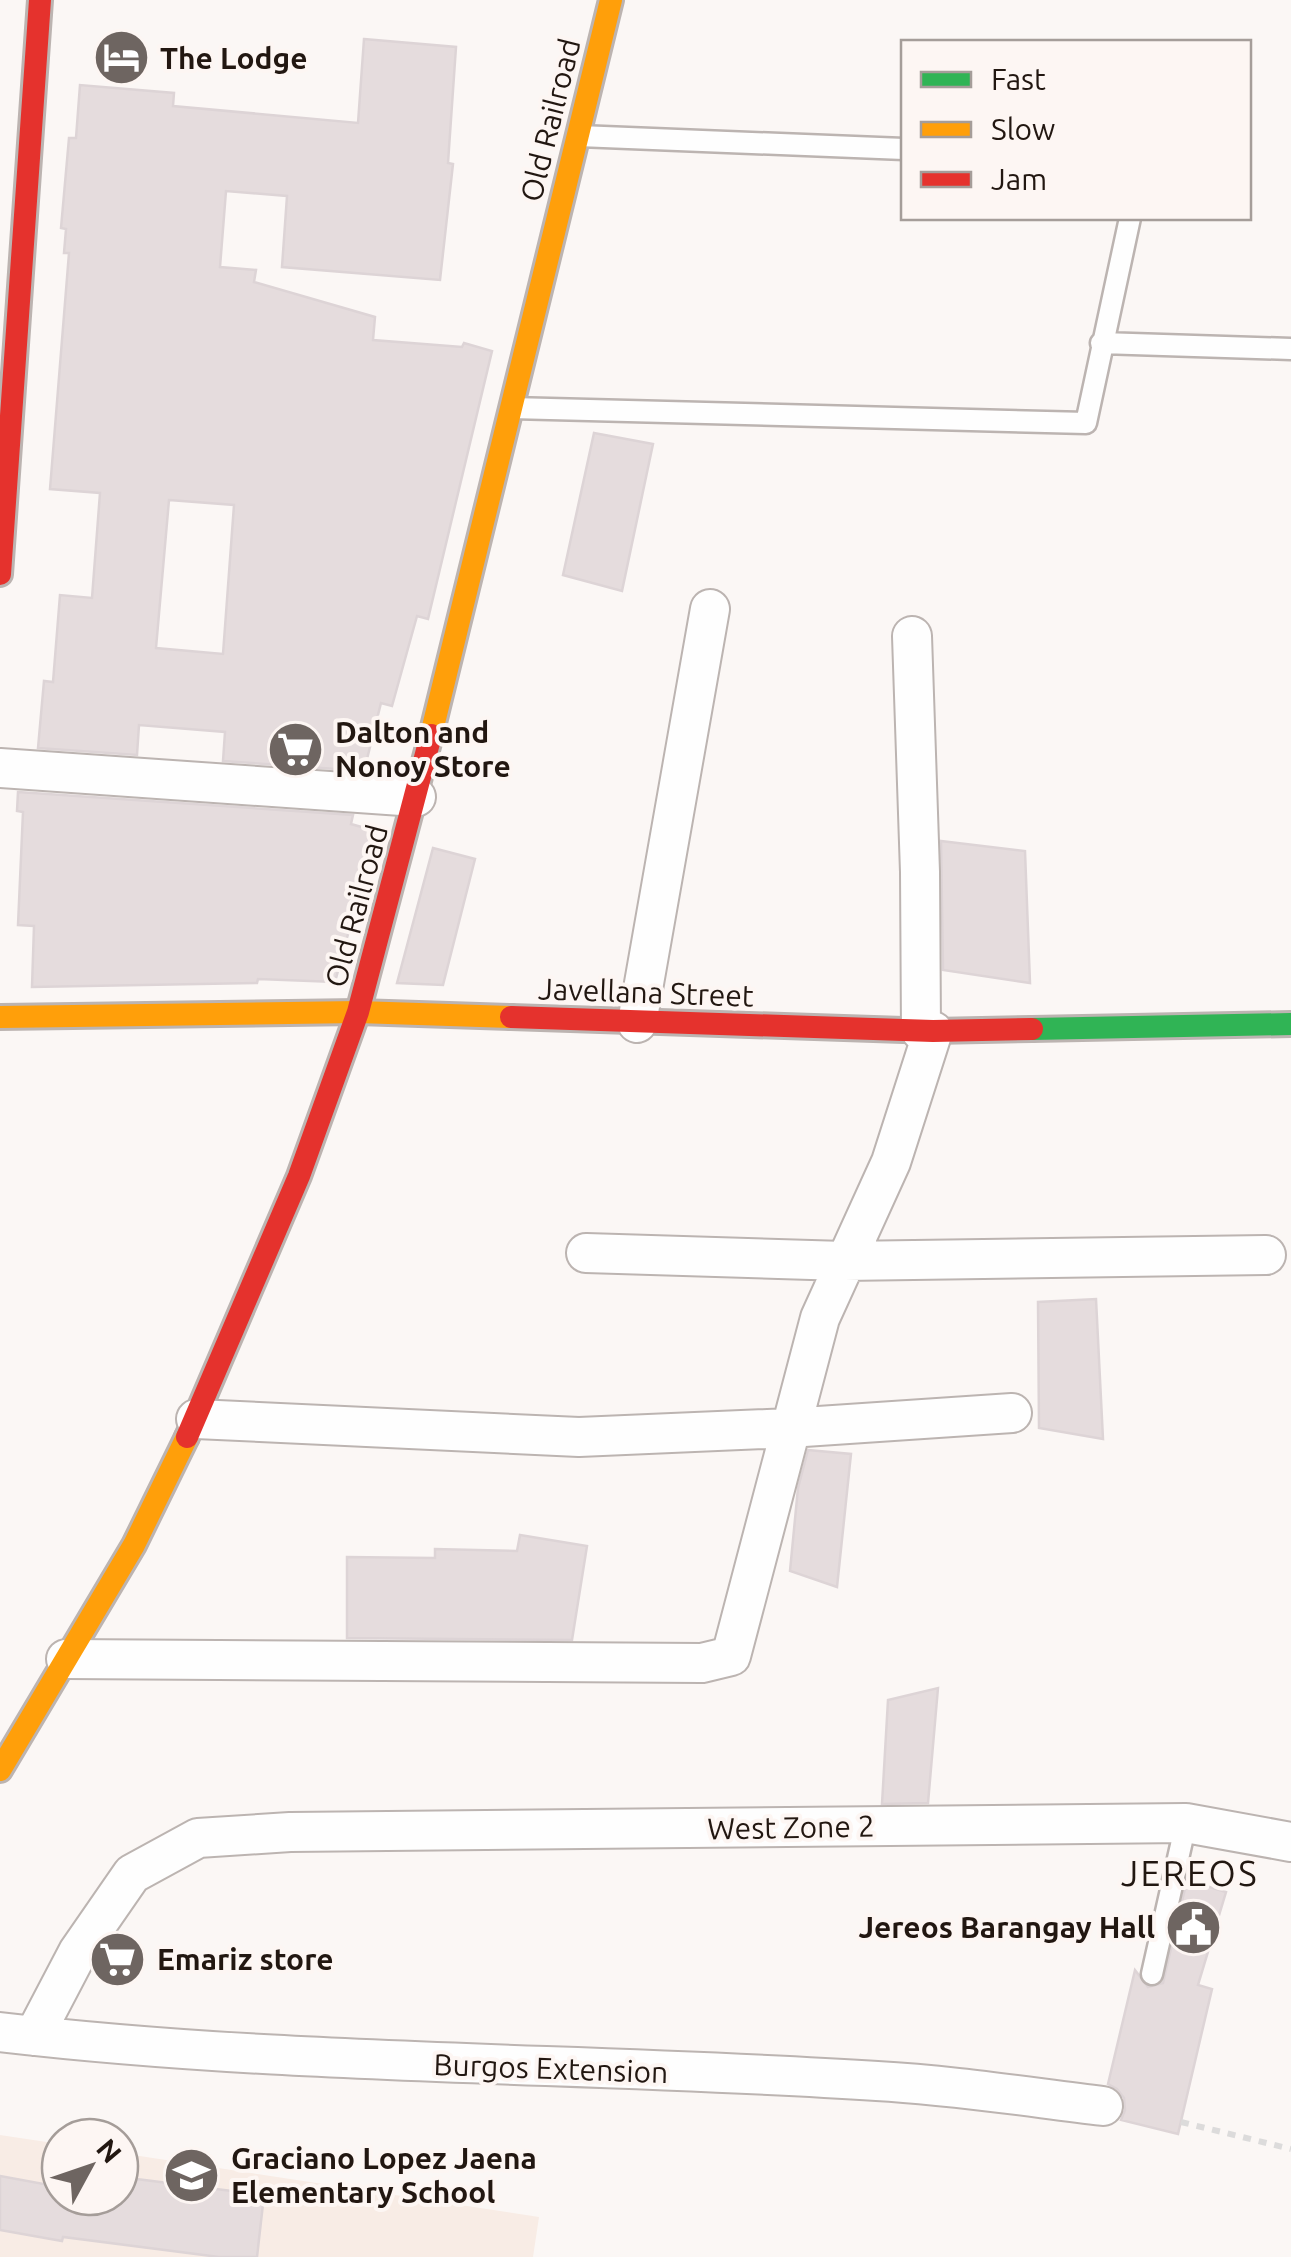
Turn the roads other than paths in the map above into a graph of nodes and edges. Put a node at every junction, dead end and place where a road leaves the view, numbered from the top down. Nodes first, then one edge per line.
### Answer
1 (40, 0) edge
2 (611, 0) edge
3 (577, 136) junction
4 (901, 150) edge
5 (2, 204) edge
6 (28, 206) junction
7 (1130, 220) edge
8 (1102, 343) junction
9 (1291, 350) edge
10 (508, 408) junction
11 (0, 574) edge
12 (710, 610) dead end
13 (912, 636) dead end
14 (0, 768) edge
15 (416, 797) junction
16 (358, 1012) junction
17 (0, 1017) edge
18 (636, 1023) junction
19 (1291, 1024) edge
20 (928, 1031) junction
21 (586, 1254) dead end
22 (1266, 1255) dead end
23 (844, 1261) junction
24 (1012, 1413) dead end
25 (196, 1418) junction
26 (789, 1428) junction
27 (66, 1659) junction
28 (0, 1770) edge
29 (1186, 1823) junction
30 (1291, 1842) edge
31 (1152, 1974) dead end
32 (17, 2034) edge
33 (1102, 2106) dead end

1 - 6 street
2 - 3 street, Old Railroad
3 - 4 lane
3 - 10 street, Old Railroad
5 - 6 lane
6 - 11 street
7 - 8 lane
8 - 9 lane
8 - 10 lane
10 - 15 street, Old Railroad
12 - 18 street
13 - 20 street
14 - 15 street
15 - 16 street, Old Railroad
16 - 17 street, Javellana Street
16 - 18 street, Javellana Street
16 - 25 street, Old Railroad
18 - 20 street, Javellana Street
19 - 20 street, Javellana Street
20 - 23 street
21 - 23 street
22 - 23 street
23 - 26 street
24 - 26 street
25 - 26 street
25 - 27 street, Old Railroad
26 - 27 street
27 - 28 street, Old Railroad
29 - 30 street, West Zone 2
29 - 31 lane
29 - 32 street, West Zone 2
32 - 33 street, Burgos Extension

